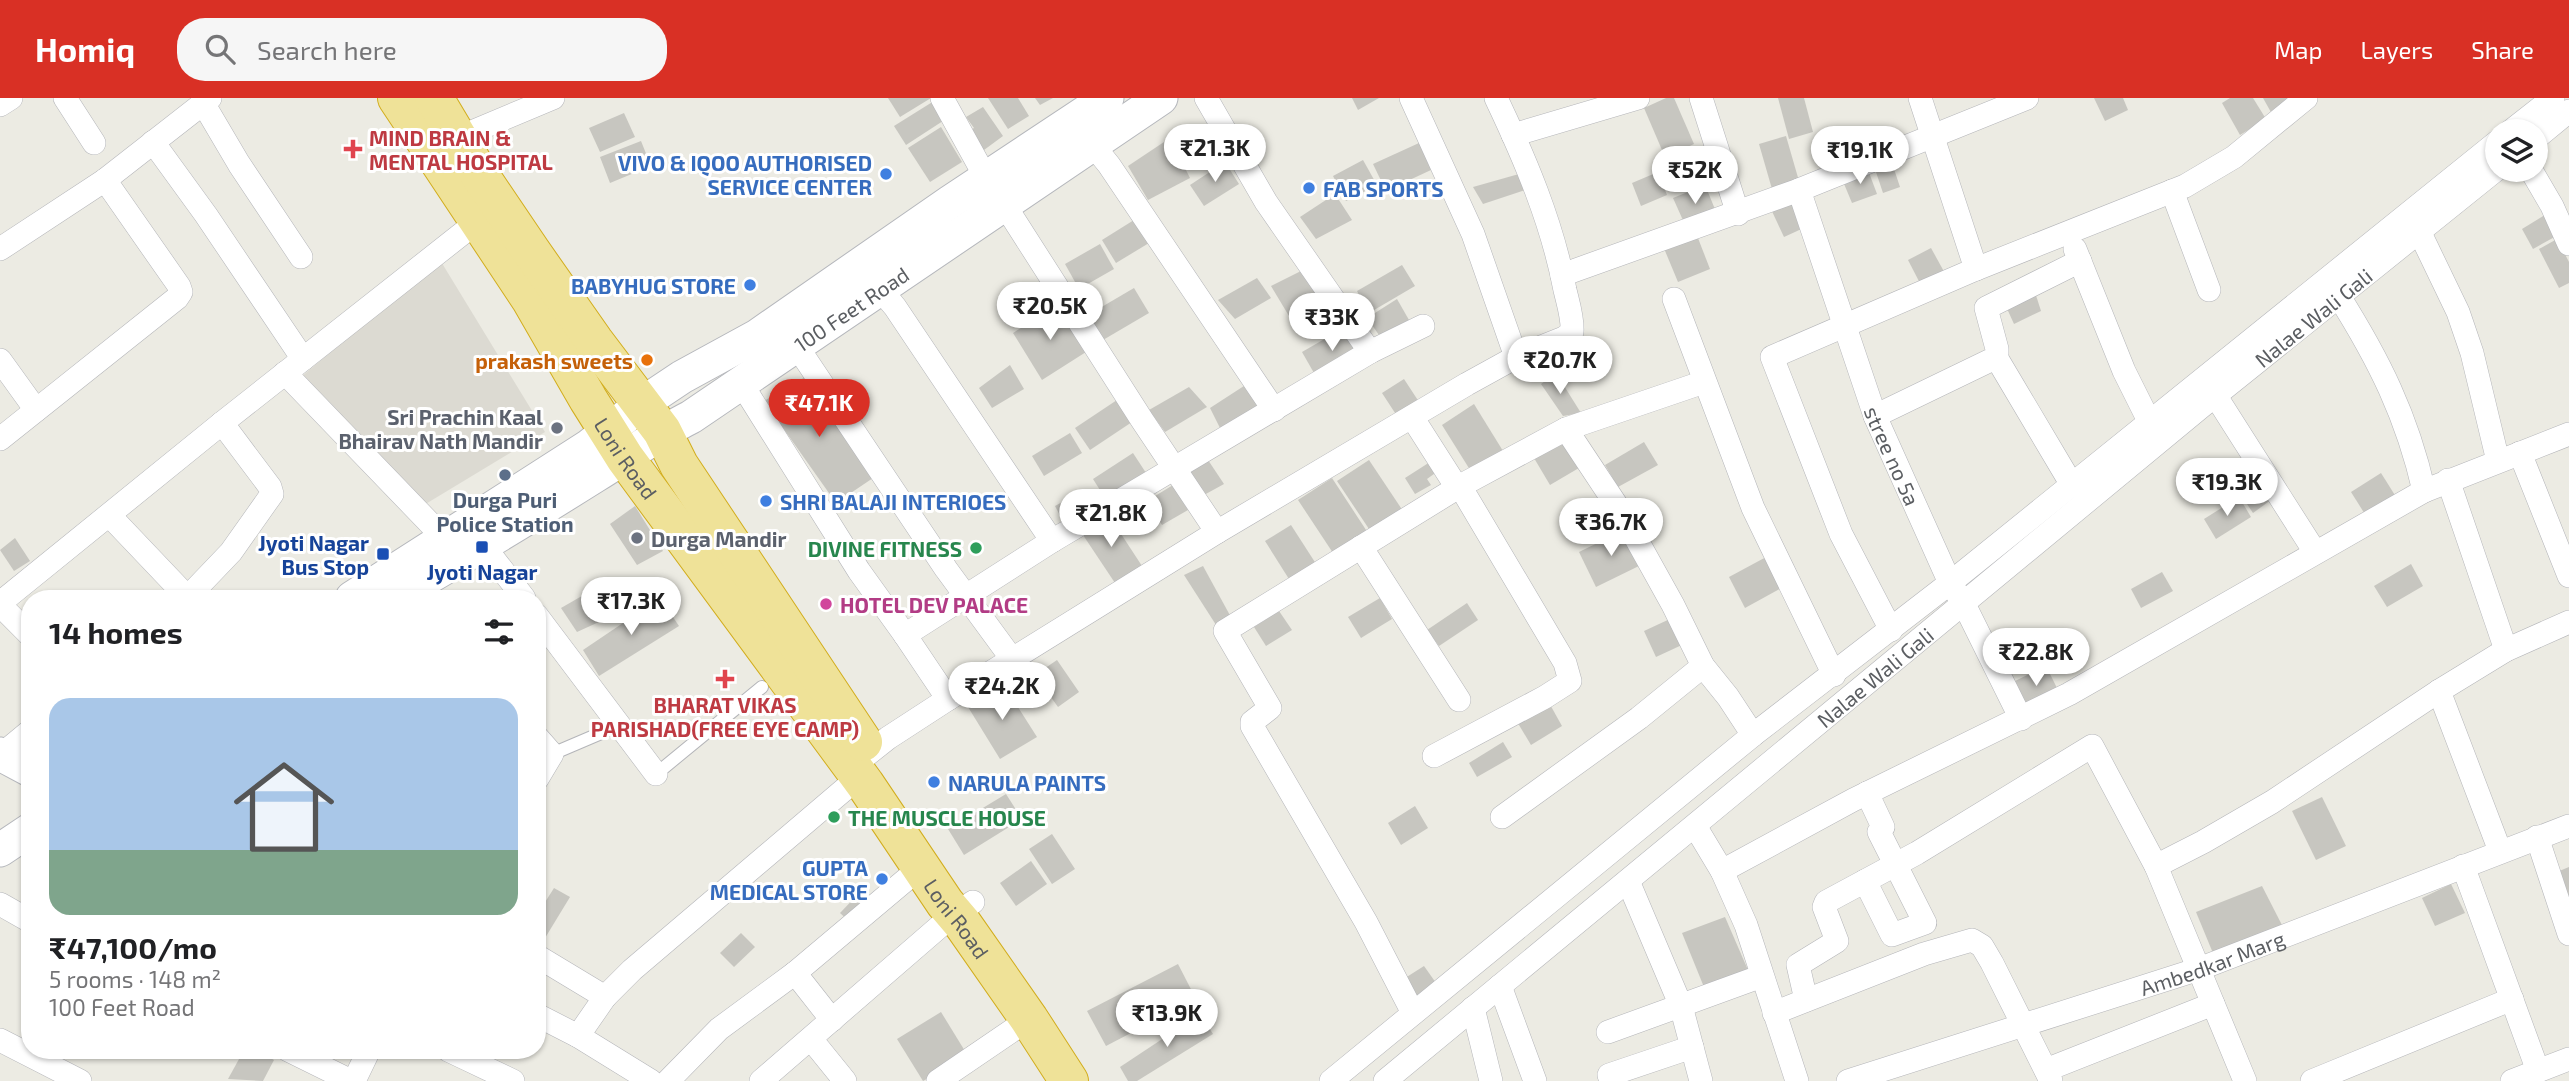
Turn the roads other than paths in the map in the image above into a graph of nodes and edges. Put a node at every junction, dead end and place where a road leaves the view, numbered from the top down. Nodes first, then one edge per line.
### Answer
1 (11, 98) edge
2 (65, 98) edge
3 (397, 98) edge
4 (434, 98) edge
5 (553, 98) edge
6 (942, 98) edge
7 (1107, 98) edge
8 (1161, 98) edge
9 (1206, 98) edge
10 (1411, 98) edge
11 (1496, 98) edge
12 (1637, 98) edge
13 (1701, 98) edge
14 (1920, 98) edge
15 (2028, 98) edge
16 (2306, 98) edge
17 (2538, 103) edge
18 (193, 104) edge
19 (0, 105) edge
20 (2569, 111) edge
21 (2523, 119) edge
22 (1081, 120) edge
23 (2548, 128) edge
24 (474, 131) dead end
25 (1513, 135) junction
26 (1934, 138) junction
27 (153, 142) junction
28 (94, 143) dead end
29 (2485, 152) edge
30 (2485, 179) edge
31 (106, 180) junction
32 (2538, 182) edge
33 (1798, 190) junction
34 (995, 191) junction
35 (2172, 191) junction
36 (489, 213) junction
37 (1738, 214) junction
38 (2419, 231) junction
39 (2069, 233) junction
40 (2569, 244) edge
41 (0, 249) edge
42 (301, 257) dead end
43 (2080, 261) junction
44 (1976, 269) junction
45 (1562, 275) junction
46 (879, 288) junction
47 (2209, 289) dead end
48 (2338, 295) junction
49 (1674, 299) dead end
50 (1842, 325) junction
51 (1423, 326) dead end
52 (796, 345) junction
53 (1370, 352) junction
54 (1516, 357) junction
55 (1996, 357) junction
56 (0, 360) edge
57 (294, 366) junction
58 (1704, 382) junction
59 (741, 383) junction
60 (2215, 396) junction
61 (36, 410) junction
62 (1274, 410) junction
63 (1875, 416) junction
64 (653, 417) junction
65 (1412, 417) junction
66 (2150, 423) junction
67 (222, 424) junction
68 (1566, 429) junction
69 (2569, 434) edge
70 (0, 439) edge
71 (617, 444) junction
72 (2520, 453) junction
73 (2498, 461) junction
74 (1174, 469) junction
75 (2448, 480) junction
76 (2072, 485) junction
77 (1460, 486) junction
78 (2424, 491) junction
79 (110, 516) junction
80 (1217, 532) junction
81 (445, 539) junction
82 (1052, 541) junction
83 (1361, 547) junction
84 (2315, 552) junction
85 (493, 558) dead end
86 (2569, 576) edge
87 (1950, 583) junction
88 (179, 590) edge
89 (195, 590) edge
90 (365, 590) edge
91 (408, 590) edge
92 (518, 590) edge
93 (965, 596) junction
94 (0, 604) edge
95 (1964, 604) junction
96 (2569, 622) edge
97 (21, 626) edge
98 (546, 628) edge
99 (1891, 630) junction
100 (905, 635) junction
101 (2506, 650) junction
102 (1012, 659) junction
103 (1703, 666) junction
104 (1834, 675) junction
105 (762, 687) dead end
106 (2439, 691) junction
107 (948, 699) junction
108 (1459, 700) dead end
109 (2021, 719) junction
110 (620, 725) junction
111 (1754, 736) junction
112 (21, 739) edge
113 (546, 746) edge
114 (1, 755) edge
115 (1434, 756) dead end
116 (21, 765) edge
117 (860, 765) junction
118 (656, 774) joint
119 (1867, 793) junction
120 (1502, 817) dead end
121 (1695, 826) junction
122 (2569, 826) edge
123 (21, 828) edge
124 (2537, 837) junction
125 (0, 850) edge
126 (2500, 851) junction
127 (1897, 864) junction
128 (2156, 866) junction
129 (2463, 866) junction
130 (921, 867) junction
131 (1722, 871) junction
132 (1628, 881) junction
133 (1865, 881) junction
134 (0, 904) edge
135 (964, 908) junction
136 (21, 915) edge
137 (2569, 934) edge
138 (546, 961) edge
139 (2199, 969) junction
140 (795, 974) junction
141 (1762, 976) junction
142 (1500, 986) junction
143 (605, 997) junction
144 (2512, 999) junction
145 (1806, 1000) junction
146 (2213, 1004) junction
147 (1681, 1006) junction
148 (1473, 1008) junction
149 (1413, 1013) junction
150 (1774, 1013) junction
151 (1029, 1019) junction
152 (546, 1020) edge
153 (832, 1020) junction
154 (2023, 1027) junction
155 (1608, 1032) dead end
156 (578, 1036) junction
157 (811, 1039) junction
158 (0, 1040) edge
159 (1692, 1047) junction
160 (21, 1051) edge
161 (37, 1059) edge
162 (307, 1059) edge
163 (364, 1059) edge
164 (467, 1059) edge
165 (2569, 1059) edge
166 (2538, 1071) junction
167 (1609, 1075) dead end
168 (2048, 1075) edge
169 (80, 1081) edge
170 (352, 1081) edge
171 (513, 1081) edge
172 (651, 1081) edge
173 (668, 1081) edge
174 (761, 1081) edge
175 (845, 1081) edge
176 (938, 1081) edge
177 (1069, 1081) edge
178 (1096, 1081) edge
179 (1331, 1081) edge
180 (1385, 1081) edge
181 (1490, 1081) edge
182 (1535, 1081) edge
183 (1701, 1081) edge
184 (1797, 1081) edge
185 (1848, 1081) edge
186 (2245, 1081) edge
187 (2312, 1081) edge
188 (2512, 1081) edge

1 - 19 street
2 - 28 street
3 - 36 highway, Loni Road
4 - 36 highway, Loni Road
5 - 24 street
6 - 34 street
7 - 22 main road, 100 Feet Road
8 - 22 main road, 100 Feet Road
9 - 53 street
10 - 54 street
11 - 25 street
12 - 25 street
13 - 37 street
14 - 26 street
15 - 26 street
16 - 35 street
17 - 21 street
18 - 27 street
18 - 42 street
20 - 23 street
22 - 34 main road, 100 Feet Road
22 - 62 street
25 - 45 street
26 - 33 street
26 - 44 street
27 - 31 street
27 - 57 street
29 - 66 street
30 - 38 street, Nalae Wali Gali
31 - 41 street
31 - 61 street
32 - 40 street
33 - 37 street
33 - 50 street, stree no 5a
34 - 46 main road, 100 Feet Road
34 - 64 main road, 100 Feet Road
34 - 74 street
35 - 39 street
35 - 47 street
36 - 57 street
36 - 64 highway, Loni Road
36 - 71 highway, Loni Road
37 - 45 street
38 - 48 street, Nalae Wali Gali
38 - 73 street
39 - 43 street
39 - 44 street
43 - 55 street
43 - 66 street
44 - 50 street
45 - 54 street
46 - 52 main road, 100 Feet Road
46 - 82 street
48 - 60 street, Nalae Wali Gali
48 - 78 street
49 - 58 street
50 - 63 street, stree no 5a
50 - 99 street
51 - 53 street
52 - 59 main road, 100 Feet Road
52 - 93 street
53 - 62 street
54 - 65 street
55 - 63 street
55 - 76 street
56 - 61 street
57 - 67 street
57 - 81 street
58 - 68 street
58 - 104 street
59 - 64 main road, 100 Feet Road
59 - 100 street
60 - 84 street
60 - 95 street, Nalae Wali Gali
61 - 70 street
62 - 74 street
63 - 87 street, stree no 5a
64 - 71 main road, 100 Feet Road
64 - 117 highway, Loni Road
65 - 77 street
65 - 80 street
66 - 76 street
67 - 79 street
67 - 89 street
68 - 77 street
68 - 103 street
69 - 72 street
71 - 81 main road, 100 Feet Road
71 - 91 main road, 100 Feet Road
71 - 117 highway, Loni Road
72 - 73 street
72 - 86 street
73 - 75 street
74 - 80 street
74 - 82 street
75 - 78 street
75 - 101 street
76 - 87 street
77 - 83 street
77 - 115 street
78 - 84 street
79 - 88 street
79 - 94 street
80 - 102 street
81 - 90 main road, 100 Feet Road
82 - 93 street
83 - 108 street
83 - 149 street
84 - 109 street
85 - 92 street
87 - 95 street, stree no 5a
87 - 99 street
93 - 100 street
93 - 102 street
94 - 97 street
95 - 109 street, stree no 5a
95 - 121 street, Nalae Wali Gali
96 - 101 street
98 - 110 street
99 - 104 street
100 - 107 street
101 - 106 street
102 - 107 street
103 - 111 street
103 - 120 street
104 - 111 street
105 - 118 lane
106 - 126 street
106 - 128 street
107 - 117 street
109 - 119 street
110 - 113 lane
110 - 118 street
111 - 149 street
112 - 114 street
114 - 116 main road
117 - 130 highway, Loni Road
117 - 135 highway, Loni Road
117 - 143 street
119 - 127 street
119 - 131 street
121 - 131 street
121 - 132 street, Nalae Wali Gali
122 - 124 street, Ambedkar Marg
123 - 125 main road
124 - 126 street, Ambedkar Marg
124 - 137 street
126 - 129 street, Ambedkar Marg
127 - 128 street
127 - 133 street
127 - 133 street
128 - 139 street
129 - 139 street, Ambedkar Marg
129 - 144 street
130 - 135 highway, Loni Road
130 - 140 street
131 - 141 street
132 - 142 street, Nalae Wali Gali
132 - 147 street
133 - 145 street
134 - 136 street
135 - 151 highway, Loni Road
135 - 153 street
135 - 178 highway, Loni Road
138 - 143 street
139 - 146 street
139 - 154 street, Ambedkar Marg
140 - 153 street
140 - 173 street
141 - 147 street
141 - 150 street
142 - 148 street, Nalae Wali Gali
142 - 182 street
143 - 156 street
144 - 166 street
144 - 187 street
145 - 150 street
145 - 154 street
146 - 168 street
146 - 186 street
147 - 155 street
147 - 159 street
148 - 180 street, Nalae Wali Gali
148 - 181 street
149 - 179 street
150 - 184 street
151 - 176 street
151 - 177 highway, Loni Road
152 - 156 street
153 - 157 street
154 - 168 street
154 - 185 street, Ambedkar Marg
156 - 172 street
157 - 174 street
157 - 175 street
158 - 160 street
159 - 167 street
159 - 183 street
161 - 169 street
162 - 170 street
163 - 170 street
164 - 171 street
165 - 166 street
166 - 188 street

